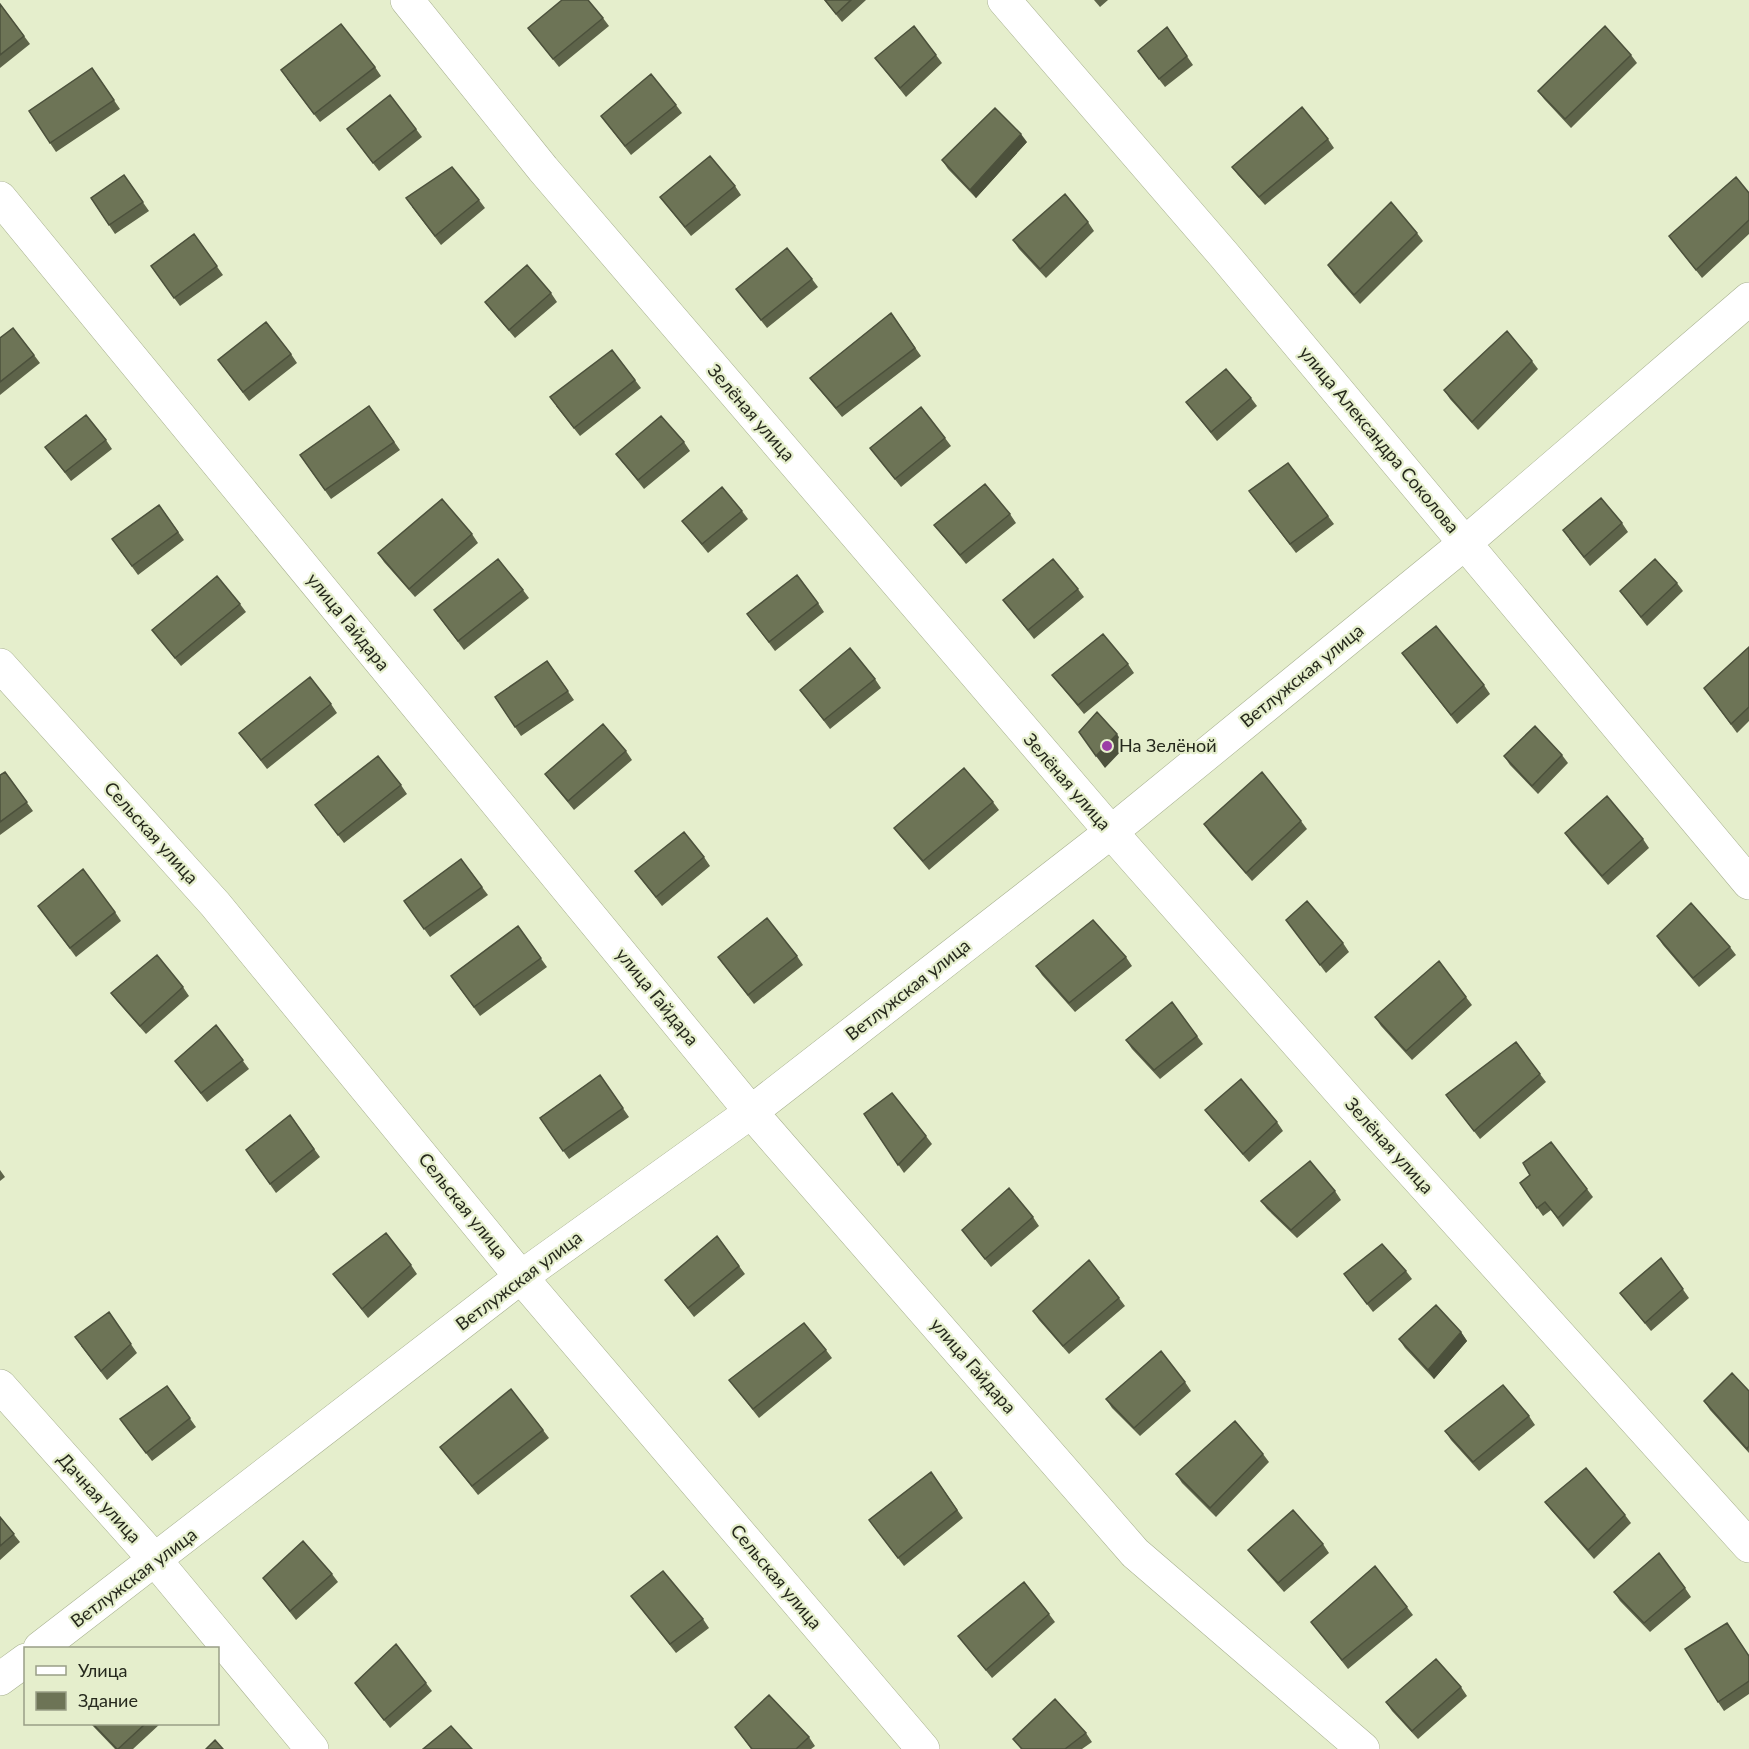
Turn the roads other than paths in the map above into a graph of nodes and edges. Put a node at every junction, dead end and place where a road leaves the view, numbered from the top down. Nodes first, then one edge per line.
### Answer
1 (407, 0) edge
2 (1004, 0) edge
3 (0, 198) edge
4 (1749, 299) edge
5 (1465, 543) junction
6 (0, 665) edge
7 (1111, 832) junction
8 (1749, 883) edge
9 (751, 1113) junction
10 (521, 1277) junction
11 (0, 1386) edge
12 (1749, 1546) edge
13 (156, 1562) junction
14 (41, 1647) edge
15 (24, 1661) edge
16 (0, 1679) edge
17 (312, 1749) edge
18 (923, 1749) edge
19 (1363, 1749) edge

1 - 7 street, Зелёная улица
2 - 5 street, улица Александра Соколова
3 - 9 street, улица Гайдара
4 - 5 street, Ветлужская улица
5 - 7 street, Ветлужская улица
5 - 8 street, улица Александра Соколова
6 - 10 street, Сельская улица
7 - 9 street, Ветлужская улица
7 - 12 street, Зелёная улица
9 - 10 street, Ветлужская улица
9 - 19 street, улица Гайдара
10 - 13 street, Ветлужская улица
10 - 18 street, Сельская улица
11 - 13 street, Дачная улица
13 - 14 street, Ветлужская улица
13 - 17 street, Дачная улица
15 - 16 street

